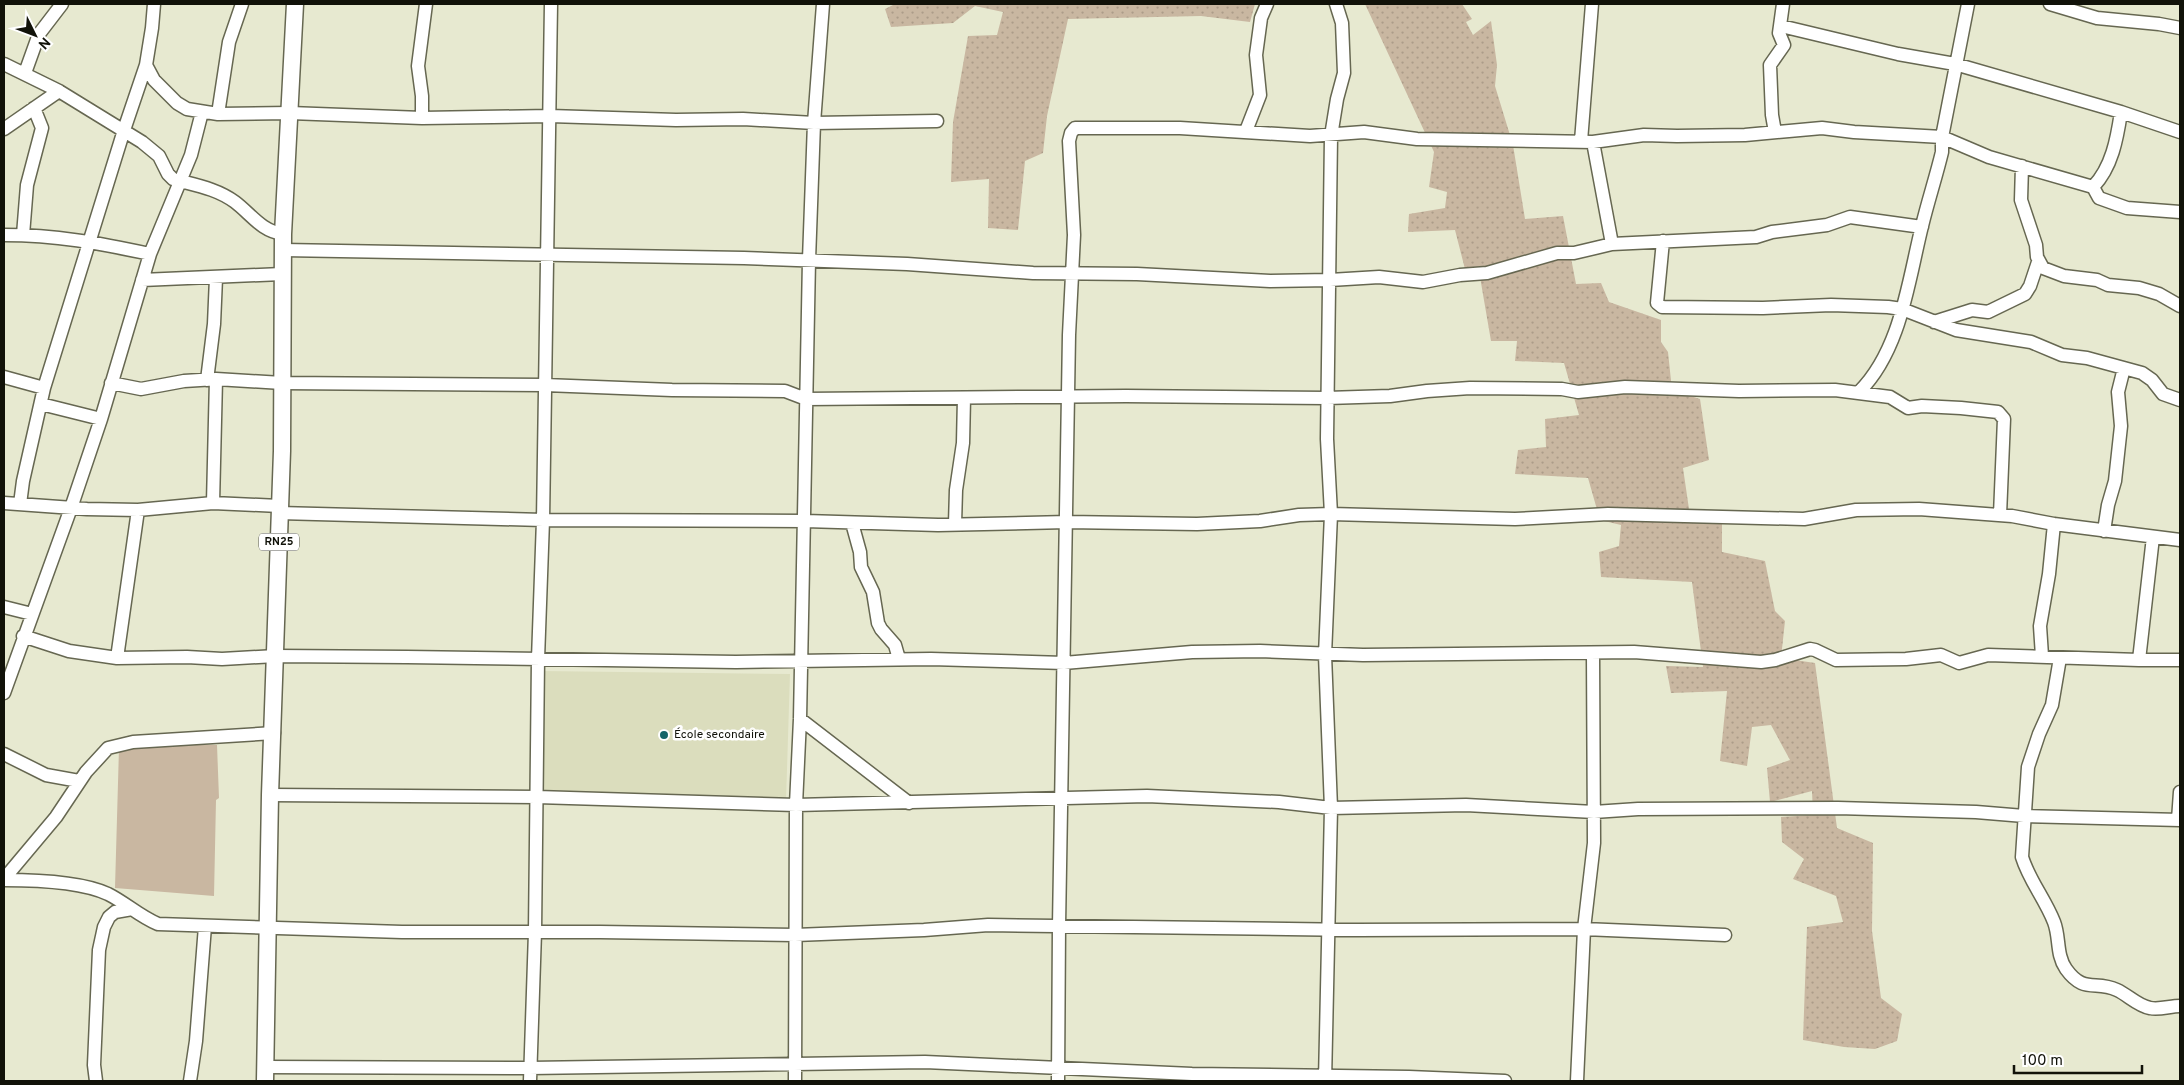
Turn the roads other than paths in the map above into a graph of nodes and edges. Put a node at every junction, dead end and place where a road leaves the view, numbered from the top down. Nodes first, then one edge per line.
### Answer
1 (62, 4) edge
2 (154, 4) edge
3 (242, 4) edge
4 (295, 4) edge
5 (426, 4) edge
6 (551, 4) edge
7 (823, 4) edge
8 (1267, 4) edge
9 (1336, 4) edge
10 (1592, 4) edge
11 (1783, 4) edge
12 (1968, 4) edge
13 (2050, 4) edge
14 (1781, 26) junction
15 (2180, 28) edge
16 (4, 64) edge
17 (1955, 64) junction
18 (146, 65) junction
19 (24, 73) junction
20 (59, 91) junction
21 (34, 108) junction
22 (202, 112) junction
23 (2122, 112) junction
24 (290, 113) junction
25 (218, 114) junction
26 (550, 116) junction
27 (422, 118) junction
28 (938, 121) dead end
29 (814, 123) junction
30 (4, 129) edge
31 (124, 130) junction
32 (1246, 131) junction
33 (1775, 132) junction
34 (2180, 132) edge
35 (1331, 136) junction
36 (1942, 137) junction
37 (1587, 141) junction
38 (2022, 166) junction
39 (180, 181) junction
40 (2093, 187) junction
41 (2180, 212) edge
42 (1922, 227) junction
43 (4, 235) edge
44 (23, 235) junction
45 (90, 241) junction
46 (283, 242) junction
47 (1663, 242) junction
48 (1612, 244) junction
49 (150, 254) junction
50 (547, 254) junction
51 (809, 260) junction
52 (2038, 262) junction
53 (1071, 272) junction
54 (282, 274) junction
55 (216, 278) junction
56 (142, 280) junction
57 (1330, 280) junction
58 (2180, 306) edge
59 (1902, 309) junction
60 (1934, 322) junction
61 (2124, 368) junction
62 (4, 377) edge
63 (1872, 379) junction
64 (212, 380) junction
65 (111, 383) junction
66 (282, 383) junction
67 (545, 385) junction
68 (44, 388) junction
69 (1859, 392) junction
70 (1880, 396) junction
71 (1069, 397) junction
72 (964, 398) junction
73 (1327, 398) junction
74 (806, 399) junction
75 (2180, 400) edge
76 (41, 404) junction
77 (101, 419) junction
78 (4, 503) edge
79 (212, 503) junction
80 (20, 504) junction
81 (71, 508) junction
82 (279, 509) junction
83 (138, 510) junction
84 (1331, 514) junction
85 (2000, 515) junction
86 (543, 520) junction
87 (805, 522) junction
88 (1067, 522) junction
89 (852, 523) junction
90 (955, 524) junction
91 (2054, 524) junction
92 (2104, 531) junction
93 (2153, 537) junction
94 (2180, 540) edge
95 (4, 607) edge
96 (32, 614) junction
97 (23, 636) junction
98 (1593, 654) junction
99 (1326, 655) junction
100 (276, 656) junction
101 (2042, 656) junction
102 (117, 658) junction
103 (538, 658) junction
104 (2060, 658) junction
105 (900, 659) junction
106 (801, 660) junction
107 (2139, 660) junction
108 (2180, 660) edge
109 (1064, 663) junction
110 (4, 693) edge
111 (800, 719) junction
112 (274, 733) junction
113 (4, 754) edge
114 (79, 781) junction
115 (2180, 792) edge
116 (270, 795) junction
117 (537, 797) junction
118 (1062, 799) junction
119 (909, 803) junction
120 (796, 805) junction
121 (1331, 808) junction
122 (1594, 812) junction
123 (2024, 816) junction
124 (2179, 820) edge
125 (4, 879) edge
126 (132, 909) junction
127 (205, 926) junction
128 (1059, 926) junction
129 (268, 929) junction
130 (1328, 929) junction
131 (1584, 929) junction
132 (535, 932) junction
133 (795, 935) junction
134 (1725, 935) dead end
135 (2180, 1006) edge
136 (794, 1064) junction
137 (1058, 1067) junction
138 (530, 1068) junction
139 (265, 1074) edge
140 (1325, 1078) edge
141 (96, 1081) edge
142 (190, 1081) edge
143 (530, 1081) edge
144 (795, 1081) edge
145 (1058, 1081) edge
146 (1505, 1081) edge
147 (1577, 1081) edge

1 - 19 street
2 - 18 street
3 - 25 street
4 - 24 main road, RN25
5 - 27 street
6 - 26 street
7 - 29 street
8 - 32 street
9 - 35 street
10 - 37 street
11 - 14 street
12 - 17 street
13 - 15 street
14 - 17 street
14 - 33 street
16 - 19 street
17 - 23 street
17 - 36 street
18 - 22 street
18 - 31 street
19 - 20 street
20 - 21 street
20 - 31 street
21 - 30 street
21 - 44 street
22 - 25 street
22 - 39 street
23 - 34 street
23 - 40 street
24 - 25 street
24 - 27 street
24 - 46 main road, RN25
26 - 27 street
26 - 29 street
26 - 50 street
28 - 29 street
29 - 51 street
31 - 39 street
31 - 45 street
32 - 35 street
32 - 53 street
33 - 36 street
33 - 37 street
35 - 37 street
35 - 57 street
36 - 38 street
36 - 42 street
37 - 48 street
38 - 40 street
38 - 52 street
39 - 46 street
39 - 49 street
40 - 41 street
42 - 47 street
42 - 59 street
43 - 44 street
44 - 45 street
45 - 49 street
45 - 68 street
46 - 50 street
46 - 54 main road, RN25
47 - 48 street
47 - 59 street
48 - 57 street
49 - 56 street
50 - 51 street
50 - 67 street
51 - 53 street
51 - 74 street
52 - 58 street
52 - 60 street
53 - 57 street
53 - 71 street
54 - 55 street
54 - 66 main road, RN25
55 - 56 street
55 - 64 street
56 - 65 street
57 - 73 street
59 - 60 street
59 - 63 street
60 - 61 street
61 - 75 street
61 - 92 street
62 - 68 street
63 - 69 street
63 - 70 street
64 - 65 street
64 - 66 street
64 - 79 street
65 - 77 street
66 - 67 street
66 - 82 main road, RN25
67 - 74 street
67 - 86 street
68 - 76 street
69 - 70 street
69 - 73 street
70 - 85 street
71 - 72 street
71 - 73 street
71 - 88 street
72 - 74 street
72 - 90 street
73 - 84 street
74 - 87 street
76 - 77 street
76 - 80 street
77 - 81 street
78 - 80 street
79 - 82 street
79 - 83 street
80 - 81 street
81 - 83 street
81 - 96 street
82 - 86 street
82 - 100 main road, RN25
83 - 102 street
84 - 85 street
84 - 88 street
84 - 99 street
85 - 91 street
86 - 87 street
86 - 103 street
87 - 89 street
87 - 106 street
88 - 90 street
88 - 109 street
89 - 90 street
89 - 105 street
91 - 92 street
91 - 101 street
92 - 93 street
93 - 94 street
93 - 107 street
95 - 96 street
96 - 97 street
97 - 102 street
97 - 110 street
98 - 99 street
98 - 101 street
98 - 122 street
99 - 109 street
99 - 121 street
100 - 102 street
100 - 103 street
100 - 112 main road, RN25
101 - 104 street
103 - 106 street
103 - 117 street
104 - 107 street
104 - 123 street
105 - 106 street
105 - 109 street
106 - 111 street
107 - 108 street
109 - 118 street
111 - 119 street
111 - 120 street
112 - 114 street
112 - 116 main road, RN25
113 - 114 street
114 - 125 street
115 - 124 street
116 - 117 street
116 - 129 main road, RN25
117 - 120 street
117 - 132 street
118 - 119 street
118 - 121 street
118 - 128 street
119 - 120 street
120 - 133 street
121 - 122 street
121 - 130 street
122 - 123 street
122 - 131 street
123 - 124 street
123 - 135 street
125 - 126 street
126 - 127 street
126 - 141 street
127 - 129 street
127 - 142 street
128 - 130 street
128 - 133 street
128 - 137 street
129 - 132 street
129 - 139 main road, RN25
130 - 131 street
130 - 140 street
131 - 134 street
131 - 147 street
132 - 133 street
132 - 138 street
133 - 136 street
136 - 137 street
136 - 138 street
136 - 144 street
137 - 140 street
137 - 145 street
138 - 139 street
138 - 143 street
140 - 146 street

